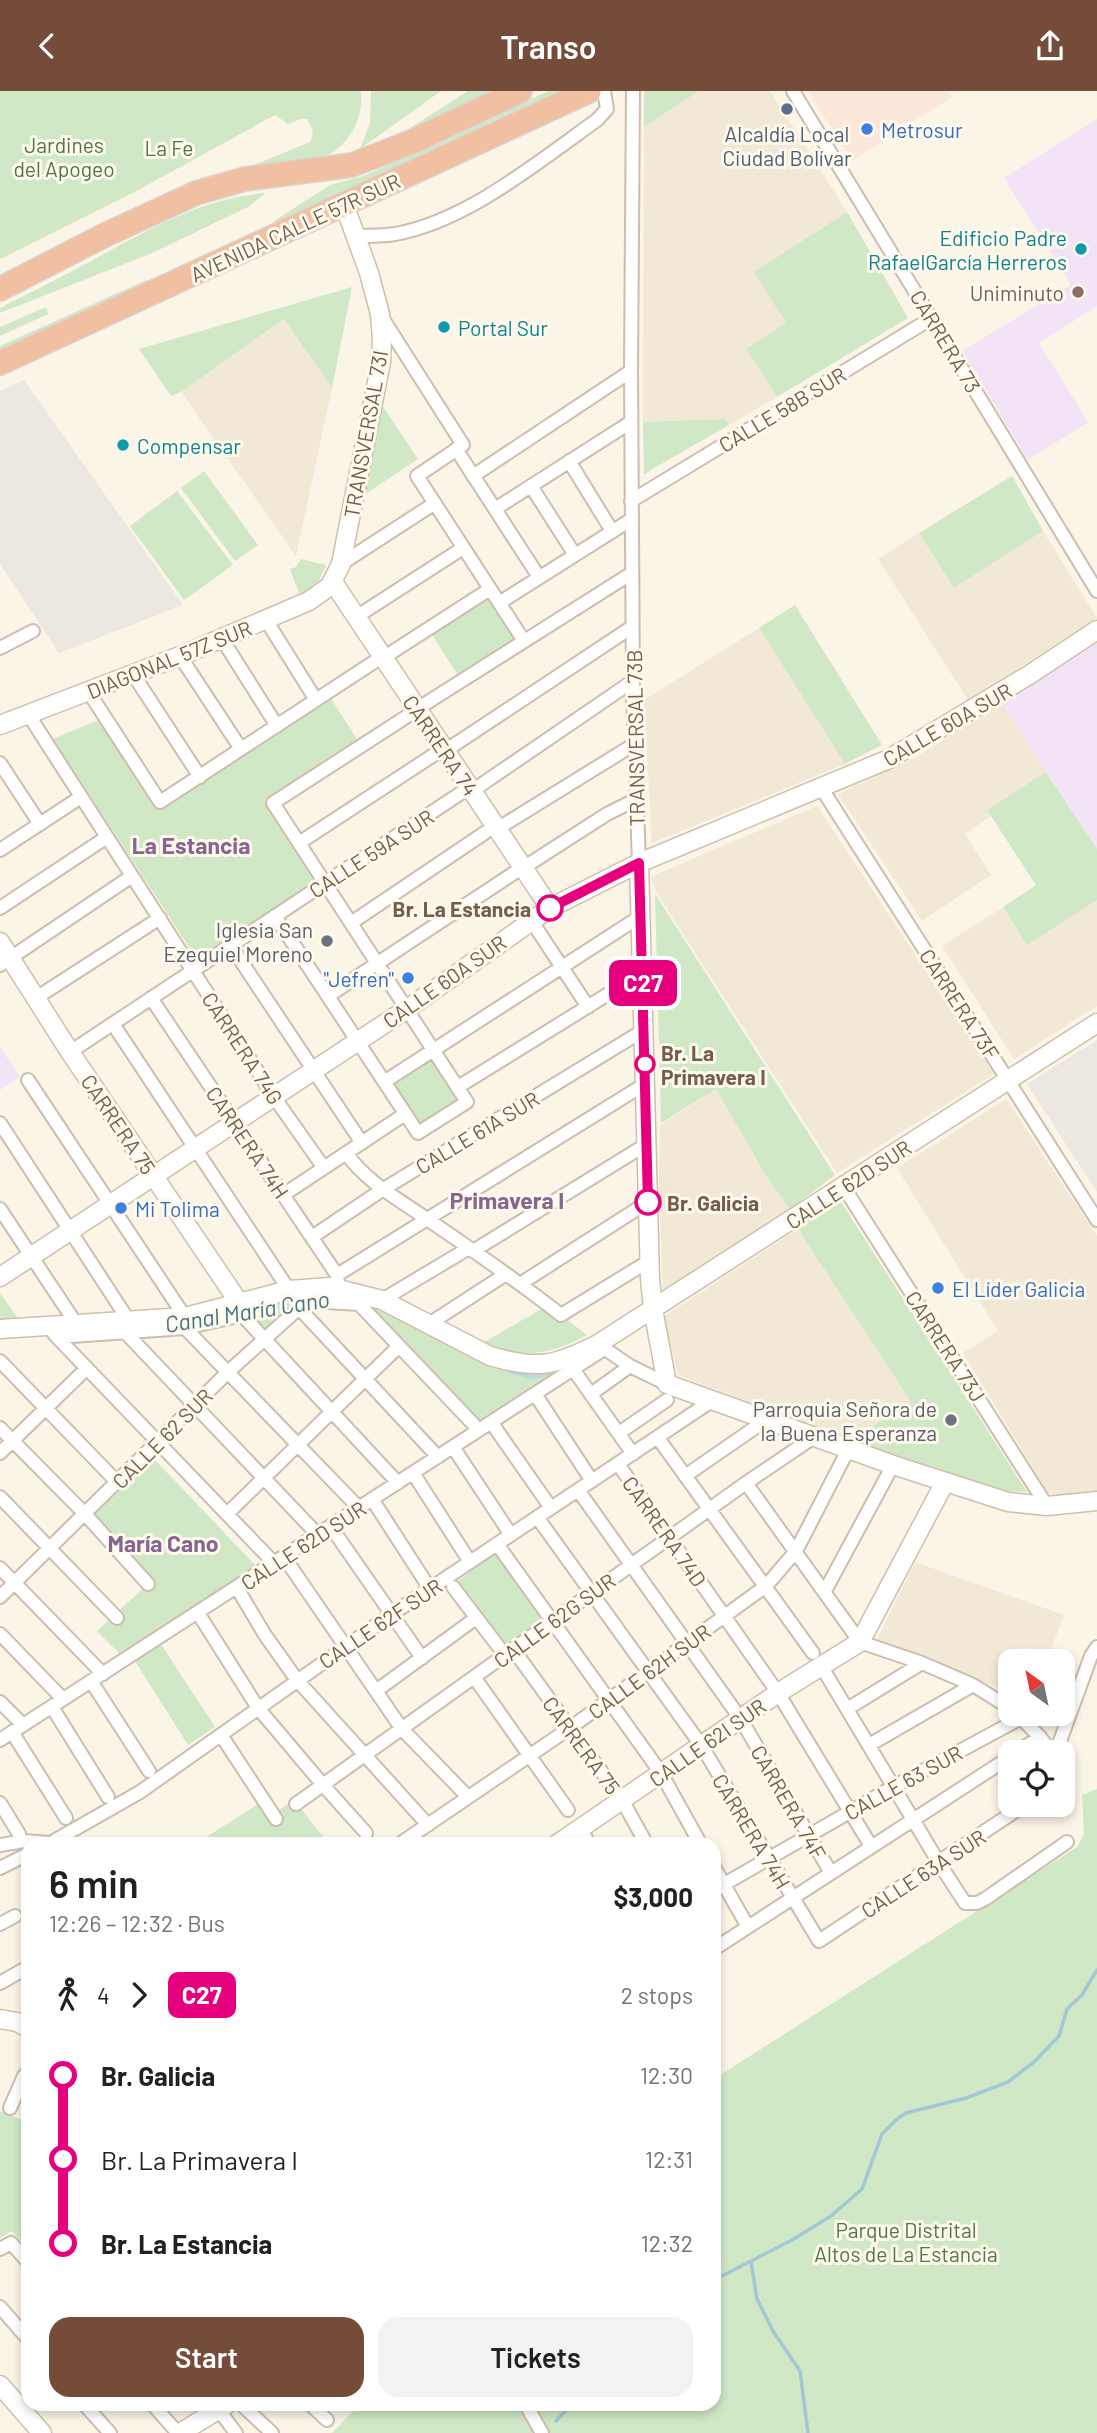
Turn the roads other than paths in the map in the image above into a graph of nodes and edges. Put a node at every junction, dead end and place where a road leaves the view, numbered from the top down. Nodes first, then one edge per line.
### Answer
1 (520, 91) edge
2 (589, 91) edge
3 (604, 91) edge
4 (633, 91) edge
5 (793, 91) edge
6 (344, 204) junction
7 (357, 236) junction
8 (0, 289) edge
9 (380, 314) junction
10 (932, 318) junction
11 (0, 362) edge
12 (631, 371) junction
13 (631, 422) junction
14 (460, 447) junction
15 (569, 461) junction
16 (473, 476) junction
17 (531, 485) junction
18 (631, 501) junction
19 (435, 503) junction
20 (495, 509) junction
21 (632, 519) junction
22 (612, 531) junction
23 (463, 548) junction
24 (575, 555) junction
25 (341, 564) junction
26 (632, 573) junction
27 (539, 577) junction
28 (329, 586) junction
29 (490, 589) junction
30 (1097, 591) edge
31 (499, 603) junction
32 (356, 617) junction
33 (266, 620) junction
34 (632, 627) junction
35 (1097, 630) edge
36 (33, 631) dead end
37 (222, 639) junction
38 (524, 641) junction
39 (0, 648) edge
40 (180, 656) junction
41 (379, 660) junction
42 (133, 674) junction
43 (633, 681) junction
44 (88, 691) junction
45 (316, 700) junction
46 (413, 712) junction
47 (28, 714) junction
48 (0, 725) edge
49 (277, 726) junction
50 (633, 745) junction
51 (241, 750) junction
52 (440, 752) junction
53 (0, 763) edge
54 (200, 776) junction
55 (822, 789) junction
56 (466, 792) junction
57 (82, 797) junction
58 (635, 800) junction
59 (40, 824) junction
60 (492, 830) junction
61 (107, 837) junction
62 (299, 843) junction
63 (0, 849) edge
64 (639, 863) junction
65 (518, 870) junction
66 (132, 876) junction
67 (325, 883) junction
68 (0, 908) edge
69 (540, 914) junction
70 (275, 916) junction
71 (641, 916) junction
72 (160, 918) junction
73 (351, 923) junction
74 (0, 942) edge
75 (230, 946) junction
76 (5, 962) edge
77 (377, 963) junction
78 (562, 967) junction
79 (193, 970) junction
80 (642, 973) junction
81 (328, 996) junction
82 (36, 998) junction
83 (151, 998) junction
84 (588, 1007) junction
85 (407, 1009) junction
86 (1097, 1023) edge
87 (113, 1024) junction
88 (644, 1030) junction
89 (357, 1042) junction
90 (434, 1050) junction
91 (70, 1052) junction
92 (314, 1071) junction
93 (28, 1080) dead end
94 (1008, 1080) junction
95 (384, 1082) junction
96 (645, 1084) junction
97 (458, 1087) junction
98 (274, 1097) junction
99 (405, 1114) junction
100 (0, 1123) edge
101 (235, 1123) junction
102 (362, 1143) junction
103 (647, 1144) junction
104 (196, 1149) junction
105 (346, 1153) junction
106 (324, 1168) junction
107 (155, 1177) junction
108 (843, 1186) junction
109 (383, 1190) junction
110 (283, 1195) junction
111 (648, 1202) junction
112 (111, 1205) junction
113 (0, 1209) edge
114 (426, 1218) junction
115 (1097, 1220) edge
116 (71, 1232) junction
117 (312, 1237) junction
118 (471, 1249) junction
119 (31, 1257) junction
120 (649, 1261) junction
121 (506, 1274) junction
122 (0, 1277) edge
123 (335, 1283) junction
124 (520, 1284) junction
125 (289, 1290) junction
126 (382, 1300) junction
127 (304, 1305) junction
128 (241, 1309) junction
129 (653, 1309) junction
130 (185, 1322) junction
131 (429, 1324) junction
132 (77, 1325) junction
133 (126, 1326) junction
134 (0, 1329) edge
135 (52, 1332) junction
136 (265, 1339) junction
137 (399, 1346) junction
138 (601, 1346) junction
139 (0, 1361) edge
140 (630, 1366) junction
141 (87, 1368) junction
142 (573, 1369) junction
143 (228, 1372) junction
144 (365, 1379) junction
145 (667, 1392) junction
146 (535, 1394) junction
147 (591, 1394) junction
148 (713, 1400) junction
149 (194, 1405) junction
150 (46, 1408) junction
151 (332, 1411) junction
152 (766, 1420) junction
153 (491, 1422) junction
154 (0, 1428) edge
155 (479, 1430) junction
156 (619, 1433) junction
157 (814, 1437) junction
158 (658, 1438) junction
159 (12, 1441) junction
160 (158, 1442) junction
161 (298, 1445) junction
162 (453, 1447) junction
163 (848, 1450) junction
164 (0, 1453) edge
165 (633, 1454) junction
166 (438, 1457) junction
167 (618, 1464) junction
168 (893, 1465) junction
169 (413, 1473) junction
170 (685, 1476) junction
171 (264, 1478) junction
172 (592, 1481) junction
173 (945, 1482) junction
174 (118, 1483) junction
175 (398, 1483) junction
176 (746, 1483) junction
177 (578, 1490) junction
178 (0, 1497) edge
179 (372, 1499) junction
180 (1097, 1501) edge
181 (1047, 1506) junction
182 (359, 1508) junction
183 (551, 1508) junction
184 (709, 1509) junction
185 (85, 1514) junction
186 (227, 1514) junction
187 (537, 1517) junction
188 (331, 1527) junction
189 (318, 1535) junction
190 (512, 1535) junction
191 (669, 1537) junction
192 (497, 1544) junction
193 (50, 1549) junction
194 (796, 1551) junction
195 (279, 1560) junction
196 (470, 1562) junction
197 (631, 1565) junction
198 (0, 1569) edge
199 (14, 1583) junction
200 (148, 1584) dead end
201 (766, 1586) junction
202 (453, 1587) dead end
203 (237, 1588) junction
204 (430, 1589) junction
205 (825, 1591) junction
206 (592, 1593) junction
207 (0, 1597) edge
208 (198, 1613) junction
209 (392, 1614) junction
210 (725, 1615) junction
211 (117, 1618) dead end
212 (477, 1618) junction
213 (552, 1621) junction
214 (0, 1635) edge
215 (860, 1642) junction
216 (687, 1643) junction
217 (498, 1646) dead end
218 (345, 1647) junction
219 (1097, 1647) edge
220 (513, 1649) junction
221 (813, 1653) dead end
222 (422, 1658) junction
223 (922, 1663) junction
224 (648, 1672) junction
225 (826, 1674) dead end
226 (97, 1677) junction
227 (474, 1677) junction
228 (297, 1681) junction
229 (973, 1685) junction
230 (376, 1691) junction
231 (778, 1693) junction
232 (64, 1699) junction
233 (608, 1700) junction
234 (998, 1701) edge
235 (0, 1702) edge
236 (52, 1707) junction
237 (258, 1708) junction
238 (847, 1709) junction
239 (740, 1718) junction
240 (1000, 1726) edge
241 (1028, 1726) edge
242 (570, 1728) junction
243 (18, 1729) junction
244 (402, 1729) junction
245 (221, 1735) junction
246 (1040, 1737) junction
247 (0, 1740) edge
248 (1035, 1740) edge
249 (1043, 1740) edge
250 (1058, 1740) edge
251 (701, 1745) junction
252 (869, 1745) junction
253 (529, 1755) junction
254 (364, 1756) junction
255 (998, 1765) edge
256 (149, 1771) dead end
257 (661, 1773) junction
258 (323, 1785) junction
259 (893, 1787) junction
260 (108, 1797) dead end
261 (468, 1797) junction
262 (622, 1800) junction
263 (0, 1803) edge
264 (296, 1804) dead end
265 (568, 1810) dead end
266 (849, 1813) junction
267 (1007, 1817) edge
268 (66, 1818) dead end
269 (276, 1819) dead end
270 (914, 1821) junction
271 (428, 1825) junction
272 (580, 1828) junction
273 (366, 1833) dead end
274 (19, 1834) dead end
275 (808, 1835) junction
276 (60, 1837) edge
277 (410, 1837) edge
278 (567, 1837) edge
279 (585, 1837) edge
280 (643, 1837) edge
281 (697, 1837) edge
282 (21, 1842) edge
283 (1067, 1842) dead end
284 (0, 1845) edge
285 (871, 1846) junction
286 (21, 1858) edge
287 (768, 1858) junction
288 (939, 1864) junction
289 (0, 1868) edge
290 (831, 1873) junction
291 (721, 1886) edge
292 (721, 1890) edge
293 (792, 1898) junction
294 (15, 1916) dead end
295 (0, 1924) edge
296 (748, 1927) junction
297 (819, 1941) joint
298 (721, 1944) edge
299 (21, 1971) edge
300 (0, 1983) edge
301 (0, 2019) edge
302 (21, 2024) edge
303 (21, 2085) edge
304 (10, 2108) dead end
305 (5, 2246) edge
306 (21, 2257) edge
307 (0, 2307) edge
308 (21, 2331) edge
309 (0, 2385) edge
310 (21, 2409) edge
311 (23, 2411) edge
312 (90, 2411) edge
313 (159, 2411) edge
314 (215, 2411) edge
315 (224, 2411) edge
316 (249, 2411) edge
317 (317, 2411) edge
318 (529, 2411) edge
319 (327, 2420) dead end
320 (42, 2433) edge
321 (110, 2433) edge
322 (179, 2433) edge
323 (236, 2433) edge
324 (272, 2433) edge
325 (542, 2433) edge

1 - 8 highway, AVENIDA CALLE 57R SUR
2 - 6 highway, AVENIDA CALLE 57R SUR
3 - 7 street
4 - 12 street, TRANSVERSAL 73B
5 - 10 street, CARRERA 73
6 - 7 street, TRANSVERSAL 73I
6 - 11 highway, AVENIDA CALLE 57R SUR
7 - 9 street, TRANSVERSAL 73I
9 - 14 street
9 - 25 street, TRANSVERSAL 73I
10 - 18 street, CALLE 58B SUR
10 - 30 street, CARRERA 73
12 - 13 street, TRANSVERSAL 73B
12 - 16 street
13 - 15 street
13 - 18 street, TRANSVERSAL 73B
14 - 16 street
14 - 19 street
15 - 17 street
15 - 22 street
16 - 20 street
17 - 20 street
17 - 24 street
18 - 21 street, TRANSVERSAL 73B
19 - 23 street
19 - 25 street
20 - 27 street
21 - 22 street
21 - 26 street, TRANSVERSAL 73B
22 - 24 street
23 - 29 street
23 - 32 street
24 - 27 street
25 - 28 street, TRANSVERSAL 73I
26 - 34 street, TRANSVERSAL 73B
26 - 38 street
27 - 31 street
28 - 32 street, CARRERA 74
28 - 33 street, DIAGONAL 57Z SUR
28 - 41 street, CARRERA 74
29 - 31 street
29 - 41 street
31 - 38 street
32 - 41 street, CARRERA 74
33 - 37 street, DIAGONAL 57Z SUR
33 - 45 street
34 - 43 street, TRANSVERSAL 73B
34 - 52 street
35 - 55 street, CALLE 60A SUR
36 - 39 street
37 - 40 street, DIAGONAL 57Z SUR
37 - 49 street
38 - 46 street
40 - 42 street, DIAGONAL 57Z SUR
40 - 51 street
41 - 45 street
41 - 46 street, CARRERA 74
42 - 44 street, DIAGONAL 57Z SUR
42 - 54 street
43 - 50 street, TRANSVERSAL 73B
43 - 56 street, CALLE 59A SUR
44 - 47 street, DIAGONAL 57Z SUR
44 - 54 street
45 - 49 street
46 - 52 street, CARRERA 74
46 - 62 street
47 - 48 street, DIAGONAL 57Z SUR
47 - 57 street, CARRERA 74G
49 - 51 street
50 - 58 street, TRANSVERSAL 73B
50 - 60 street
51 - 54 street
52 - 56 street, CARRERA 74
52 - 62 street
53 - 59 street
55 - 64 street, CALLE 60A SUR
55 - 94 street, CARRERA 73F
56 - 60 street, CARRERA 74
56 - 67 street, CALLE 59A SUR
57 - 59 street
57 - 61 street, CARRERA 74G
58 - 64 street, TRANSVERSAL 73B
58 - 65 street
59 - 63 street
60 - 65 street, CARRERA 74
60 - 73 street
61 - 66 street, CARRERA 74G
61 - 68 street
62 - 67 street
64 - 69 street, CALLE 60A SUR
64 - 71 street, TRANSVERSAL 73B
65 - 69 street, CARRERA 74
65 - 77 street
66 - 72 street, CARRERA 74G
66 - 76 street
67 - 70 street, CALLE 59A SUR
67 - 73 street
69 - 78 street
69 - 85 street, CALLE 60A SUR
70 - 75 street, CALLE 59A SUR
70 - 81 street
71 - 78 street
71 - 80 street, TRANSVERSAL 73B
72 - 79 street, CARRERA 74G
72 - 82 street
73 - 77 street
74 - 76 street, CARRERA 75
75 - 79 street, CALLE 59A SUR
75 - 92 street
76 - 82 street, CARRERA 75
77 - 81 street
77 - 85 street
78 - 84 street
78 - 90 street
79 - 83 street, CALLE 59A SUR
79 - 98 street, CARRERA 74G
80 - 84 street
80 - 88 street, TRANSVERSAL 73B
81 - 89 street
82 - 91 street, CARRERA 75
83 - 87 street, CALLE 59A SUR
83 - 101 street, CARRERA 74H
84 - 97 street
85 - 89 street, CALLE 60A SUR
85 - 90 street
86 - 94 street, CALLE 62D SUR
87 - 91 street, CALLE 59A SUR
87 - 104 street
88 - 96 street, TRANSVERSAL 73B
88 - 109 street, CALLE 61A SUR
89 - 92 street, CALLE 60A SUR
89 - 95 street
90 - 95 street
90 - 97 street
91 - 107 street, CARRERA 75
92 - 98 street, CALLE 60A SUR
92 - 102 street
93 - 112 street
94 - 108 street, CALLE 62D SUR
94 - 115 street, CARRERA 73F
95 - 99 street
96 - 103 street, TRANSVERSAL 73B
96 - 114 street, CALLE 62 SUR
97 - 99 street
98 - 101 street, CALLE 60A SUR
98 - 106 street, CARRERA 74G
99 - 102 street
100 - 116 street
101 - 104 street, CALLE 60A SUR
101 - 110 street, CARRERA 74H
102 - 105 street
103 - 111 street, TRANSVERSAL 73B
103 - 118 street
104 - 107 street, CALLE 60A SUR
104 - 125 street
105 - 106 street
105 - 109 street
106 - 110 street
107 - 112 street, CALLE 60A SUR
107 - 128 street, CARRERA 75
108 - 129 street, CALLE 62D SUR
108 - 181 street, CARRERA 73J
109 - 114 street
109 - 117 street, CALLE 61A SUR
110 - 117 street, CARRERA 74H
111 - 120 street, TRANSVERSAL 73B
111 - 124 street
112 - 116 street, CALLE 60A SUR
112 - 130 street
113 - 119 street
114 - 118 street
114 - 123 street, CALLE 62 SUR
116 - 119 street, CALLE 60A SUR
116 - 133 street
117 - 123 street, CARRERA 74H
118 - 121 street
118 - 126 street
119 - 122 street, CALLE 60A SUR
119 - 132 street
120 - 124 street
120 - 129 street, TRANSVERSAL 73B
121 - 124 street
121 - 131 street
123 - 125 street
123 - 126 street
123 - 127 street, CALLE 62 SUR
125 - 128 street
126 - 131 street
127 - 136 street, CALLE 62 SUR
127 - 137 street
127 - 144 street
128 - 130 street
128 - 136 street, CARRERA 75
129 - 138 street, CALLE 62D SUR
129 - 145 street, TRANSVERSAL 73B
130 - 133 street
130 - 143 street
131 - 138 street
132 - 133 street
132 - 135 street
133 - 135 street
133 - 149 street
134 - 135 street
135 - 141 street
136 - 143 street, CALLE 62 SUR
136 - 151 street, CARRERA 75
137 - 144 street
137 - 155 street
138 - 140 street
138 - 142 street, CALLE 62D SUR
139 - 150 street
140 - 145 street
140 - 147 street
141 - 150 street
141 - 160 street
142 - 146 street, CALLE 62D SUR
142 - 147 street, CARRERA 74D
143 - 149 street, CALLE 62 SUR
143 - 161 street
144 - 151 street
144 - 166 street
145 - 148 street
145 - 156 street
146 - 153 street, CALLE 62D SUR
146 - 172 street
147 - 156 street, CARRERA 74D
148 - 152 street
148 - 158 street, CALLE 62F SUR
149 - 160 street, CALLE 62 SUR
149 - 171 street
150 - 159 street
150 - 174 street
151 - 161 street
151 - 175 street, CARRERA 75
152 - 157 street
152 - 170 street
153 - 155 street, CALLE 62D SUR
153 - 183 street
154 - 159 street
155 - 162 street, CALLE 62D SUR
156 - 165 street, CARRERA 74D
157 - 163 street
157 - 176 street, CALLE 62G SUR
158 - 165 street, CALLE 62F SUR
158 - 170 street
159 - 164 street
159 - 185 street
160 - 174 street, CALLE 62 SUR
160 - 186 street
161 - 171 street
161 - 182 street
162 - 166 street, CALLE 62D SUR
162 - 190 street
163 - 168 street
163 - 194 street, CALLE 62H SUR
165 - 167 street, CALLE 62F SUR
166 - 169 street, CALLE 62D SUR
167 - 172 street, CALLE 62F SUR
167 - 191 street, CARRERA 74D
168 - 173 street
168 - 205 street
169 - 175 street, CALLE 62D SUR
169 - 196 street
170 - 184 street
171 - 186 street
171 - 189 street
172 - 177 street, CALLE 62F SUR
173 - 181 street
173 - 215 street
174 - 185 street, CALLE 62 SUR
175 - 179 street, CALLE 62D SUR
176 - 184 street, CALLE 62G SUR
176 - 194 street
177 - 183 street, CALLE 62F SUR
177 - 197 street, CARRERA 74F
178 - 193 street
179 - 182 street, CALLE 62D SUR
179 - 204 street
180 - 181 street
182 - 188 street, CALLE 62D SUR
183 - 187 street, CALLE 62F SUR
184 - 191 street, CALLE 62G SUR
184 - 201 street
185 - 193 street, CALLE 62 SUR
185 - 200 street
186 - 195 street
187 - 190 street, CALLE 62F SUR
187 - 206 street, CARRERA 74H
188 - 189 street, CALLE 62D SUR
188 - 209 street
189 - 195 street, CALLE 62D SUR
190 - 192 street, CALLE 62F SUR
191 - 197 street, CALLE 62G SUR
191 - 210 street, CARRERA 74D
192 - 196 street, CALLE 62F SUR
192 - 213 street
193 - 199 street, CALLE 62 SUR
193 - 211 street
194 - 201 street, CALLE 62H SUR
194 - 205 street
195 - 203 street, CALLE 62D SUR
195 - 218 street
196 - 204 street, CALLE 62F SUR
197 - 206 street, CALLE 62G SUR
197 - 216 street, CARRERA 74F
198 - 199 street
199 - 207 street, CALLE 62 SUR
199 - 226 street
201 - 210 street, CALLE 62H SUR
201 - 221 street
202 - 212 street
203 - 208 street, CALLE 62D SUR
203 - 228 street
204 - 209 street, CALLE 62F SUR
205 - 215 street
206 - 213 street, CALLE 62G SUR
206 - 224 street, CARRERA 74H
208 - 226 street, CALLE 62D SUR
208 - 237 street
209 - 218 street, CALLE 62F SUR
209 - 222 street
210 - 216 street, CALLE 62H SUR
210 - 231 street, CARRERA 74D
212 - 217 street
212 - 222 street
213 - 220 street, CALLE 62G SUR
213 - 233 street
214 - 232 street
215 - 223 street
215 - 231 street, CALLE 62I SUR
216 - 224 street, CALLE 62H SUR
216 - 239 street, CARRERA 74F
218 - 228 street, CALLE 62F SUR
218 - 230 street
219 - 250 street
220 - 227 street, CALLE 62G SUR
220 - 242 street, CARRERA 75
222 - 230 street
223 - 229 street
223 - 238 street
224 - 233 street, CALLE 62H SUR
224 - 251 street, CARRERA 74H
225 - 238 street
226 - 232 street, CALLE 62D SUR
226 - 256 street
227 - 244 street, CALLE 62G SUR
227 - 253 street
228 - 237 street, CALLE 62F SUR
228 - 254 street
229 - 234 street
229 - 252 street
230 - 244 street
231 - 239 street, CALLE 62I SUR
231 - 266 street, CARRERA 74D
232 - 236 street, CALLE 62D SUR
233 - 242 street, CALLE 62H SUR
233 - 257 street
235 - 243 street
236 - 243 street, CALLE 62D SUR
236 - 260 street
237 - 245 street, CALLE 62F SUR
237 - 258 street
238 - 252 street
239 - 251 street, CALLE 62I SUR
239 - 275 street, CARRERA 74F
240 - 259 street, CALLE 63 SUR
241 - 246 street
242 - 253 street, CALLE 62H SUR
242 - 262 street, CARRERA 75
243 - 247 street, CALLE 62D SUR
243 - 268 street
244 - 254 street, CALLE 62G SUR
244 - 261 street
245 - 269 street
245 - 276 street, CALLE 62F SUR
246 - 248 street
246 - 249 street
251 - 257 street, CALLE 62I SUR
251 - 287 street, CARRERA 74H
252 - 259 street
253 - 261 street, CALLE 62H SUR
253 - 265 street
254 - 258 street, CALLE 62G SUR
254 - 271 street
255 - 270 street
257 - 262 street, CALLE 62I SUR
257 - 281 street
258 - 264 street, CALLE 62G SUR
258 - 273 street
259 - 266 street, CALLE 63 SUR
259 - 270 street
261 - 271 street, CALLE 62H SUR
262 - 272 street, CALLE 62I SUR
262 - 280 street, CARRERA 75
263 - 274 street
266 - 275 street, CALLE 63 SUR
266 - 285 street, CARRERA 74D
267 - 288 street, CALLE 63A SUR
270 - 285 street
270 - 288 street
271 - 277 street, CALLE 62H SUR
272 - 278 street, CALLE 62I SUR
272 - 279 street
275 - 287 street, CALLE 63 SUR
275 - 290 street, CARRERA 74F
282 - 284 street
283 - 288 street
285 - 290 street
286 - 289 street
287 - 291 street, CALLE 63 SUR
287 - 293 street, CARRERA 74H
288 - 297 street, CALLE 63A SUR
290 - 293 street
292 - 296 street
293 - 296 street
293 - 297 street, CARRERA 74H
294 - 295 street
296 - 298 street
299 - 300 street
301 - 302 street
303 - 304 street
305 - 306 street
307 - 308 street
309 - 310 street
311 - 320 street
312 - 321 street
313 - 322 street
314 - 322 street
315 - 323 street
316 - 324 street
317 - 319 street
318 - 325 street

